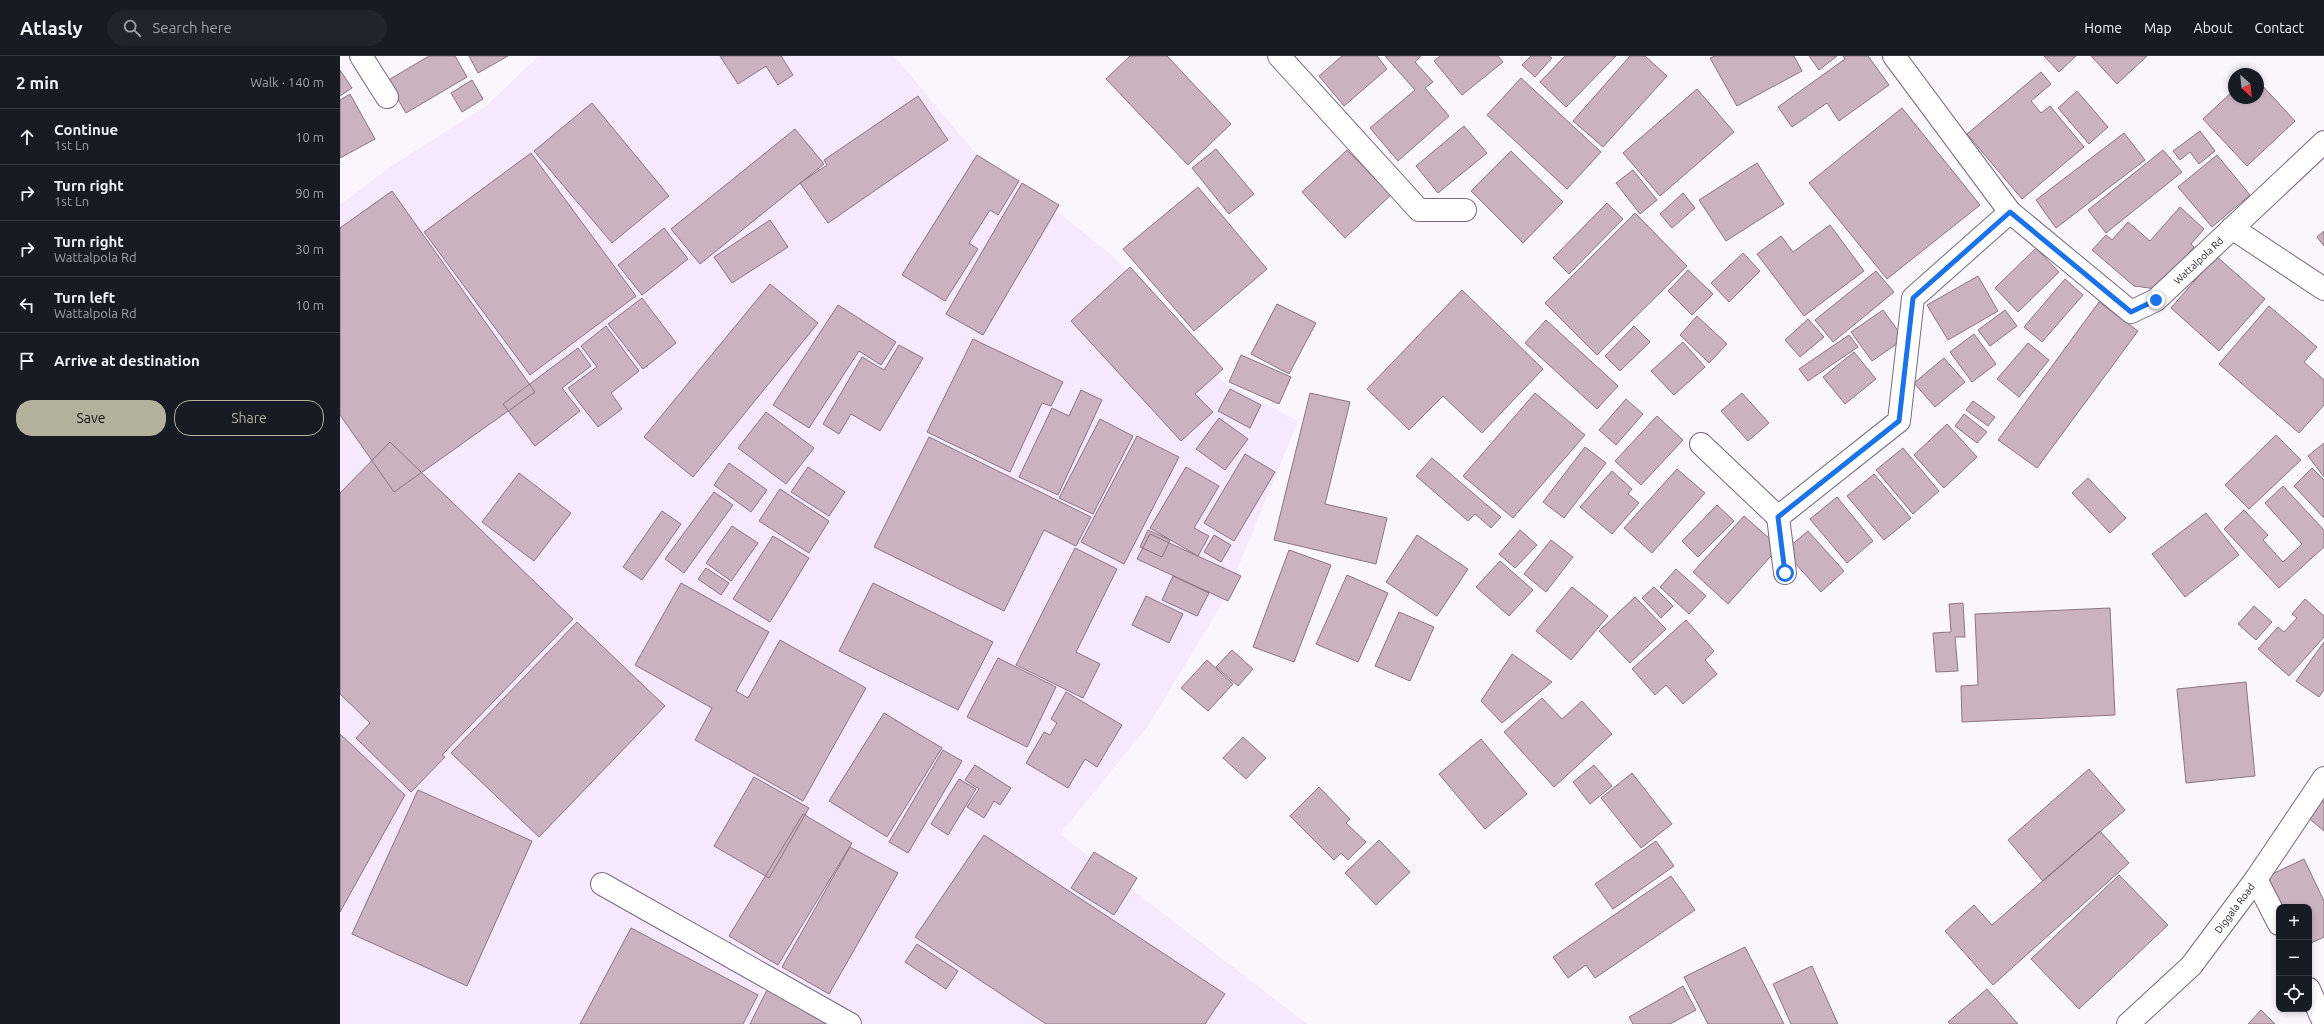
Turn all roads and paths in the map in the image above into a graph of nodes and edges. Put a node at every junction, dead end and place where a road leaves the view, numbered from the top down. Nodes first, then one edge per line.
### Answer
1 (361, 56) edge
2 (1279, 56) edge
3 (1894, 56) edge
4 (387, 97) dead end
5 (2324, 142) edge
6 (1465, 210) dead end
7 (2010, 212) junction
8 (2232, 228) junction
9 (2324, 289) edge
10 (1701, 444) dead end
11 (1778, 517) junction
12 (1785, 573) dead end
13 (2324, 778) edge
14 (2256, 879) junction
15 (602, 884) dead end
16 (2276, 918) edge
17 (2312, 996) edge
18 (2324, 1023) edge
19 (850, 1024) edge
20 (2128, 1024) edge

1 - 4 street
2 - 6 street
3 - 7 street, Wattalpola Rd
5 - 8 street, Wattalpola Rd
7 - 8 street, Wattalpola Rd
7 - 11 street
8 - 9 street
10 - 11 street
11 - 12 street
13 - 14 street, Diggala Road
14 - 16 street
14 - 20 street, Diggala Road
15 - 19 street
17 - 18 street

